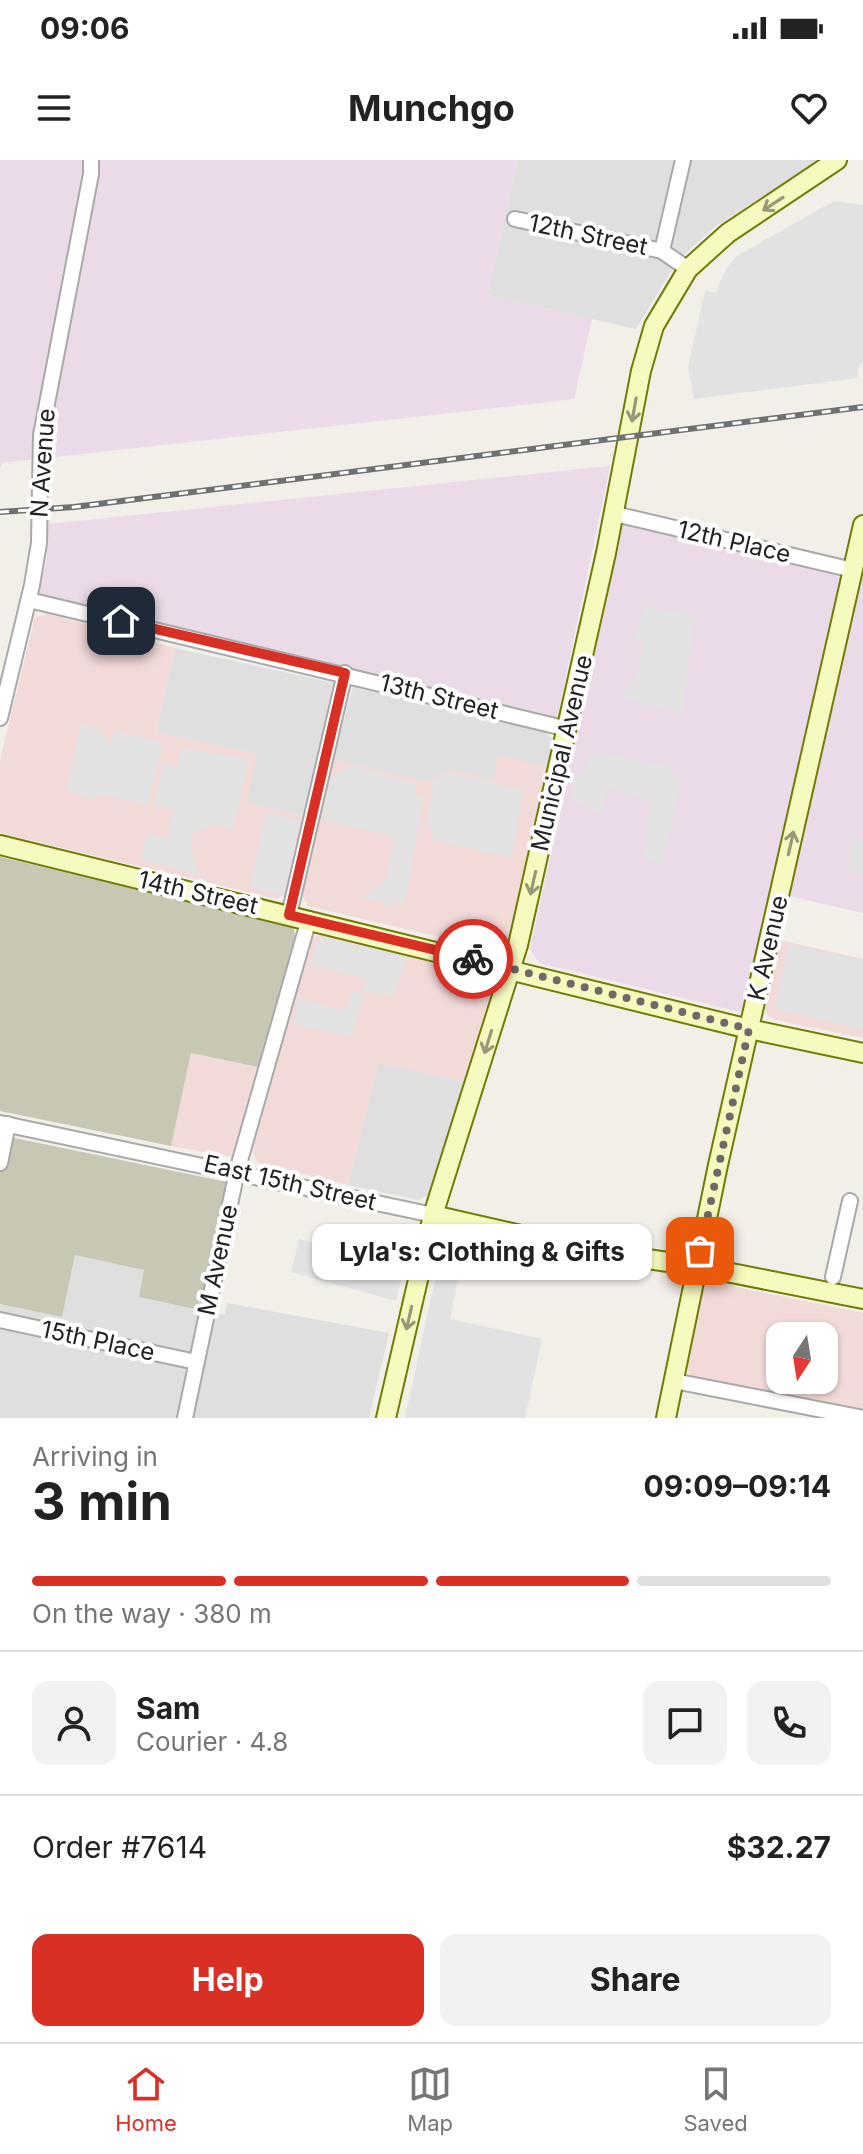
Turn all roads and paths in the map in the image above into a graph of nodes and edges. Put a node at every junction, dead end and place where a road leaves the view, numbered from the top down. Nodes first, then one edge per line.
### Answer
1 (91, 160) edge
2 (683, 160) edge
3 (837, 160) edge
4 (515, 219) dead end
5 (662, 251) junction
6 (688, 269) junction
7 (615, 514) junction
8 (863, 525) edge
9 (853, 570) junction
10 (29, 600) junction
11 (345, 673) junction
12 (0, 718) edge
13 (568, 729) junction
14 (0, 845) edge
15 (289, 915) junction
16 (309, 919) junction
17 (511, 968) junction
18 (749, 1029) junction
19 (863, 1053) edge
20 (4, 1124) edge
21 (0, 1163) edge
22 (237, 1171) junction
23 (850, 1201) dead end
24 (433, 1215) junction
25 (696, 1266) junction
26 (833, 1277) dead end
27 (863, 1299) edge
28 (0, 1320) edge
29 (196, 1362) junction
30 (674, 1381) junction
31 (789, 1411) edge
32 (185, 1418) edge
33 (386, 1418) edge
34 (666, 1418) edge
35 (863, 1418) edge

1 - 10 street, N Avenue
2 - 5 street
3 -> 6 main road, Municipal Avenue
4 - 5 street, 12th Street
5 - 6 street
6 -> 7 main road, Municipal Avenue
7 - 9 street, 12th Place
7 - 13 main road, Municipal Avenue
8 - 9 main road, K Avenue
18 -> 9 main road, K Avenue
10 - 11 street, 13th Street
10 - 12 street, N Avenue
11 - 13 street, 13th Street
11 - 15 street
13 -> 17 main road, Municipal Avenue
14 - 15 main road, 14th Street
15 - 16 main road, 14th Street
16 - 17 main road, 14th Street
16 - 22 street, M Avenue
17 - 18 main road, 14th Street
17 -> 24 main road, Municipal Avenue
18 - 19 main road, 14th Street
18 - 25 main road, K Avenue
20 - 21 street
20 - 22 street, East 15th Street
22 - 24 street, East 15th Street
22 - 29 street, M Avenue
23 - 26 street
24 - 25 main road, East 15th Street
24 -> 33 main road, Municipal Avenue
25 - 27 main road, East 15th Street
25 - 30 main road, K Avenue
28 - 29 street, 15th Place
29 - 32 street, M Avenue
30 - 31 street
30 - 34 main road, K Avenue
31 - 35 street

